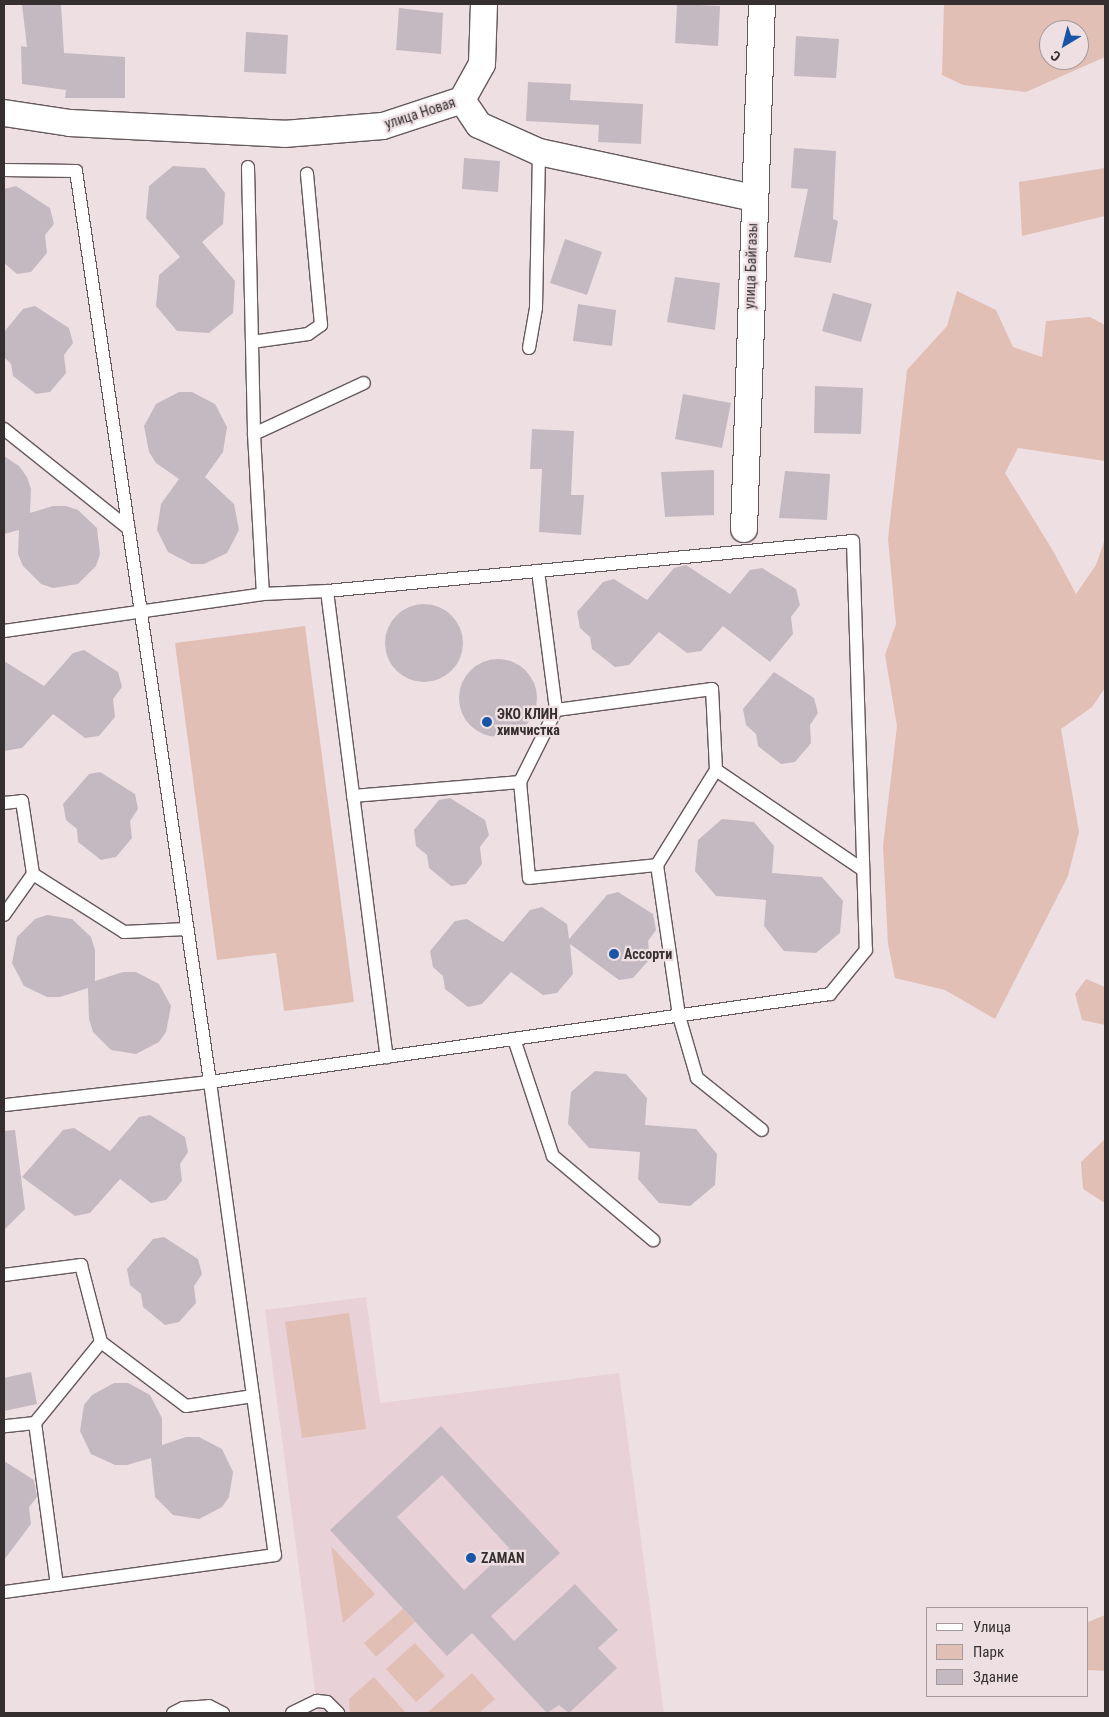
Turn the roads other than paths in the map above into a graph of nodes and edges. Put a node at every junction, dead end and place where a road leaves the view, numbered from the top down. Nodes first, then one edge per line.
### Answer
1 (484, 4) edge
2 (762, 4) edge
3 (462, 100) junction
4 (4, 113) edge
5 (539, 152) junction
6 (248, 167) dead end
7 (4, 170) edge
8 (307, 174) dead end
9 (753, 198) junction
10 (252, 342) junction
11 (529, 348) dead end
12 (364, 383) dead end
13 (4, 429) edge
14 (254, 434) junction
15 (128, 528) junction
16 (744, 529) dead end
17 (538, 571) junction
18 (327, 591) junction
19 (264, 594) junction
20 (140, 612) junction
21 (4, 631) edge
22 (556, 710) junction
23 (716, 770) junction
24 (520, 782) junction
25 (353, 796) junction
26 (4, 803) edge
27 (657, 865) junction
28 (863, 870) junction
29 (33, 874) junction
30 (4, 915) edge
31 (186, 929) junction
32 (679, 1016) junction
33 (514, 1039) junction
34 (387, 1057) junction
35 (210, 1082) junction
36 (4, 1105) edge
37 (762, 1130) dead end
38 (653, 1240) dead end
39 (4, 1275) edge
40 (101, 1342) junction
41 (253, 1396) junction
42 (35, 1423) junction
43 (4, 1426) edge
44 (57, 1585) junction
45 (4, 1592) edge
46 (173, 1713) edge
47 (223, 1713) edge
48 (292, 1713) edge
49 (338, 1713) edge

1 - 3 street
2 - 9 street, улица Байгазы
3 - 4 street, улица Новая
3 - 5 street, улица Новая
5 - 9 street, улица Новая
5 - 11 lane
6 - 10 lane
7 - 15 lane
8 - 10 lane
9 - 16 street, улица Байгазы
10 - 14 lane
12 - 14 lane
13 - 15 lane
14 - 19 lane
15 - 20 lane
17 - 18 lane
17 - 22 lane
17 - 28 lane
18 - 19 lane
18 - 25 lane
19 - 20 lane
20 - 21 lane
20 - 31 lane
22 - 23 lane
22 - 24 lane
23 - 27 lane
23 - 28 lane
24 - 25 lane
24 - 27 lane
25 - 34 lane
26 - 29 lane
27 - 32 lane
28 - 32 lane
29 - 30 lane
29 - 31 lane
31 - 35 lane
32 - 33 lane
32 - 37 lane
33 - 34 lane
33 - 38 lane
34 - 35 lane
35 - 36 lane
35 - 41 lane
39 - 40 lane
40 - 41 lane
40 - 42 lane
41 - 44 lane
42 - 43 lane
42 - 44 lane
44 - 45 lane
46 - 47 lane
48 - 49 lane

